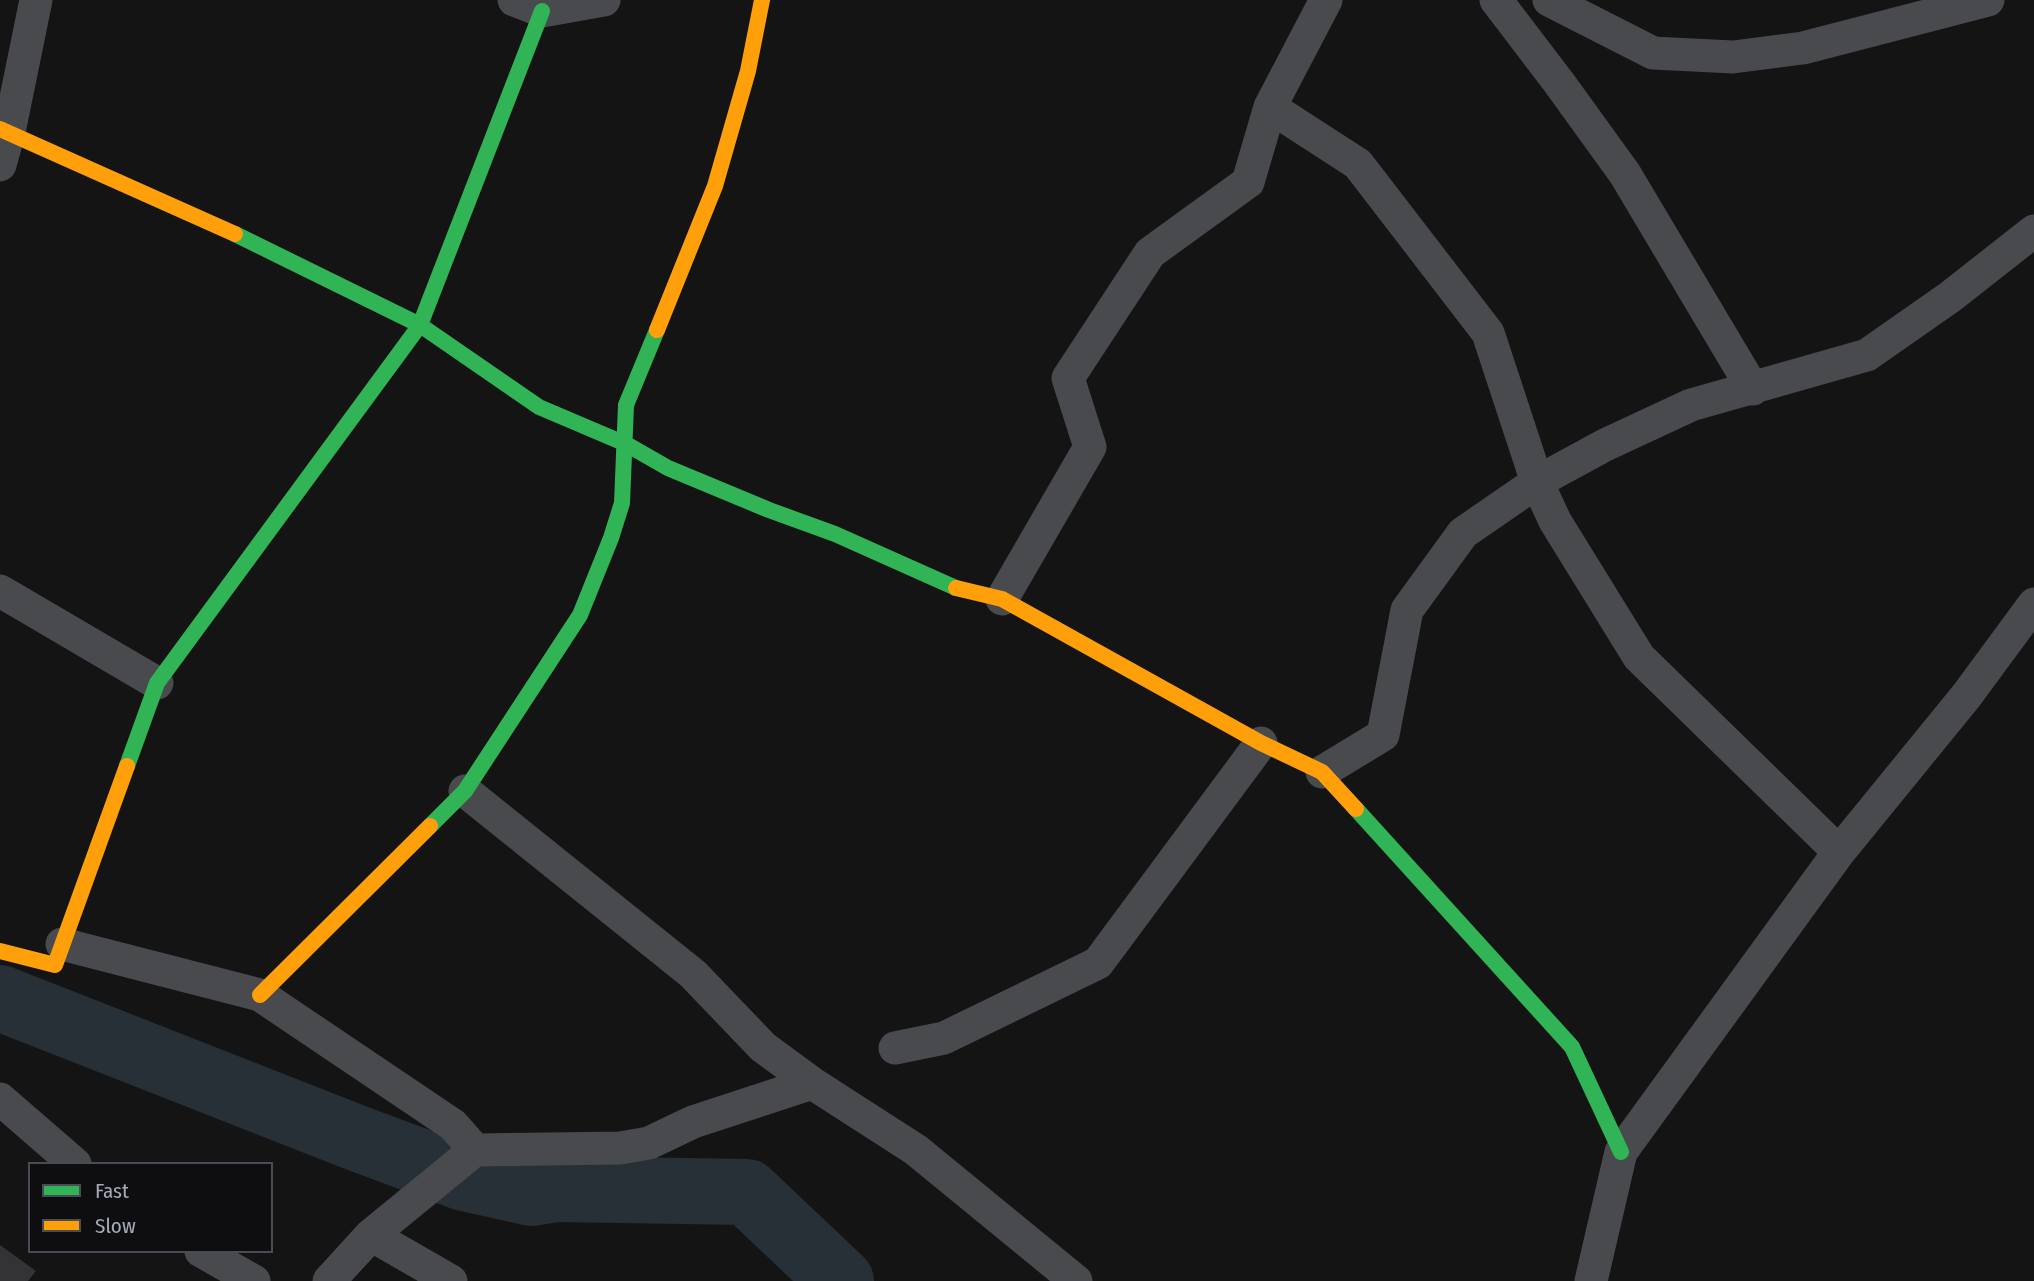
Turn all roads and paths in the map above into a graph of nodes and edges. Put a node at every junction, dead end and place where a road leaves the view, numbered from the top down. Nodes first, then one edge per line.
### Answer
1 (36, 0) edge
2 (604, 0) edge
3 (762, 0) edge
4 (1326, 0) edge
5 (1496, 0) edge
6 (1549, 0) edge
7 (1988, 0) edge
8 (528, 6) edge
9 (1270, 107) junction
10 (5, 131) edge
11 (0, 165) edge
12 (2034, 231) edge
13 (421, 325) junction
14 (1752, 389) junction
15 (626, 444) junction
16 (1537, 482) junction
17 (0, 591) edge
18 (1002, 599) junction
19 (2034, 604) edge
20 (157, 683) junction
21 (1261, 743) junction
22 (1322, 772) junction
23 (465, 791) junction
24 (1839, 852) junction
25 (62, 944) junction
26 (0, 951) edge
27 (260, 995) junction
28 (895, 1048) dead end
29 (812, 1083) junction
30 (0, 1099) edge
31 (475, 1150) junction
32 (1621, 1152) junction
33 (73, 1162) edge
34 (371, 1235) junction
35 (205, 1253) edge
36 (254, 1281) edge
37 (329, 1281) edge
38 (451, 1281) edge
39 (1076, 1281) edge
40 (1591, 1281) edge

1 - 10 street
2 - 8 street
3 - 15 street
4 - 9 street
5 - 14 street
6 - 7 street
8 - 13 street
9 - 16 street
9 - 18 street
10 - 11 street
10 - 13 street
12 - 14 street
13 - 15 street
13 - 20 street
14 - 16 street
15 - 18 street
15 - 23 street
16 - 22 street
16 - 24 street
17 - 20 street
18 - 21 street
19 - 24 street
20 - 25 street
21 - 22 street
21 - 28 street
22 - 32 street
23 - 27 street
23 - 29 street
24 - 32 street
25 - 26 street
25 - 27 street
27 - 31 street
29 - 31 street
29 - 39 street
30 - 33 street
31 - 34 street
32 - 40 street
34 - 37 street
34 - 38 street
35 - 36 street

